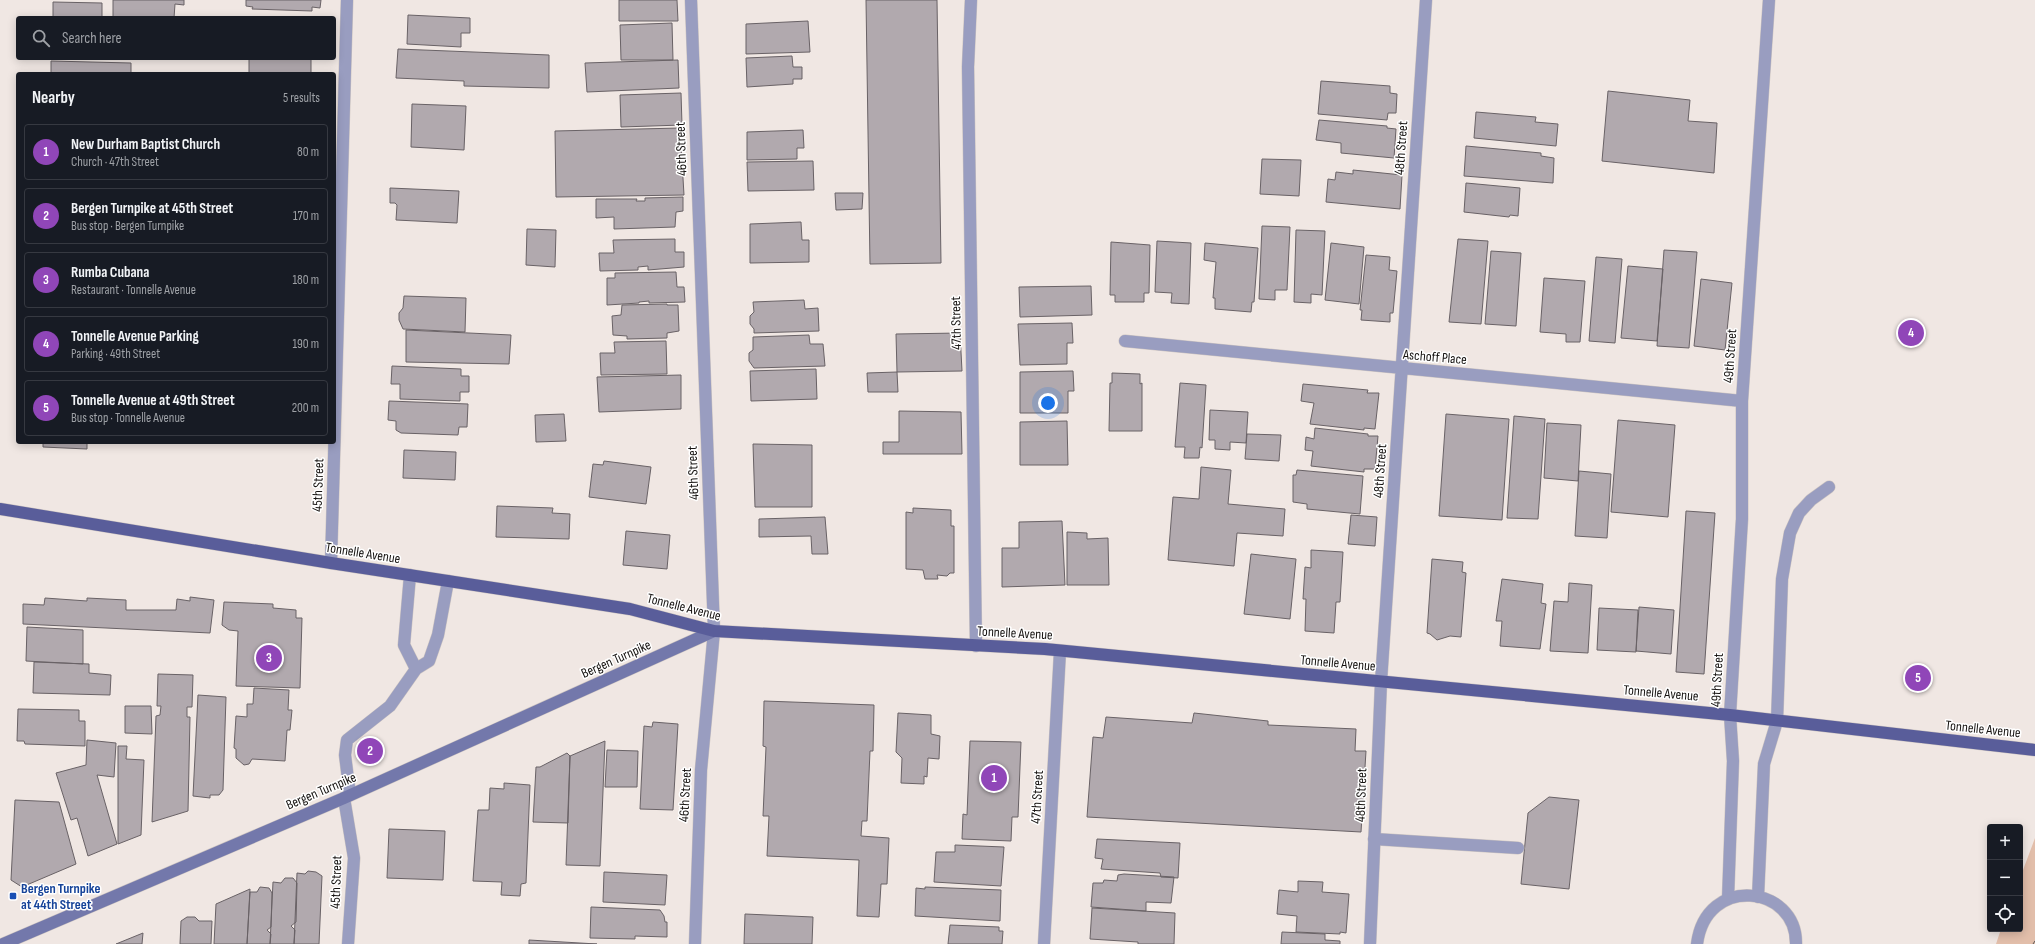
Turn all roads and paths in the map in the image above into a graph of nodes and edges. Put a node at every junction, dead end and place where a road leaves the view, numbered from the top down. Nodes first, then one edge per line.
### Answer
1 (347, 0) edge
2 (691, 0) edge
3 (971, 0) edge
4 (1426, 0) edge
5 (1769, 0) edge
6 (1125, 341) dead end
7 (1402, 369) junction
8 (336, 387) edge
9 (1742, 401) junction
10 (334, 444) edge
11 (1829, 487) dead end
12 (0, 509) edge
13 (331, 563) junction
14 (410, 575) junction
15 (448, 581) junction
16 (714, 631) junction
17 (976, 646) junction
18 (1060, 651) junction
19 (416, 669) junction
20 (1381, 682) junction
21 (1730, 715) junction
22 (1777, 721) junction
23 (2035, 750) edge
24 (347, 796) junction
25 (1374, 839) junction
26 (1518, 848) dead end
27 (1758, 897) junction
28 (1728, 899) junction
29 (3, 944) edge
30 (348, 944) edge
31 (695, 944) edge
32 (1044, 944) edge
33 (1370, 944) edge
34 (1697, 944) edge
35 (1796, 944) edge

1 - 8 street, 45th Street
2 - 16 street, 46th Street
3 - 17 street, 47th Street
4 - 7 street, 48th Street
5 - 9 street, 49th Street
6 - 7 street, Aschoff Place
7 - 9 street, Aschoff Place
7 - 20 street, 48th Street
9 - 21 street, 49th Street
10 - 13 street, 45th Street
11 - 22 street
12 - 13 main road, Tonnelle Avenue
13 - 14 main road, Tonnelle Avenue
14 - 15 main road, Tonnelle Avenue
14 - 19 street
15 - 16 main road, Tonnelle Avenue
15 - 19 street
16 - 17 main road, Tonnelle Avenue
16 - 24 main road, Bergen Turnpike
16 - 31 street, 46th Street
17 - 18 main road, Tonnelle Avenue
18 - 20 main road, Tonnelle Avenue
18 - 32 street, 47th Street
19 - 24 street, 45th Street
20 - 21 main road, Tonnelle Avenue
20 - 25 street, 48th Street
21 - 22 main road, Tonnelle Avenue
21 - 28 street, 49th Street
22 - 23 main road, Tonnelle Avenue
22 - 27 street
24 - 29 main road, Bergen Turnpike
24 - 30 street, 45th Street
25 - 26 street
25 - 33 street, 48th Street
27 - 28 street
27 - 35 street
28 - 34 street

